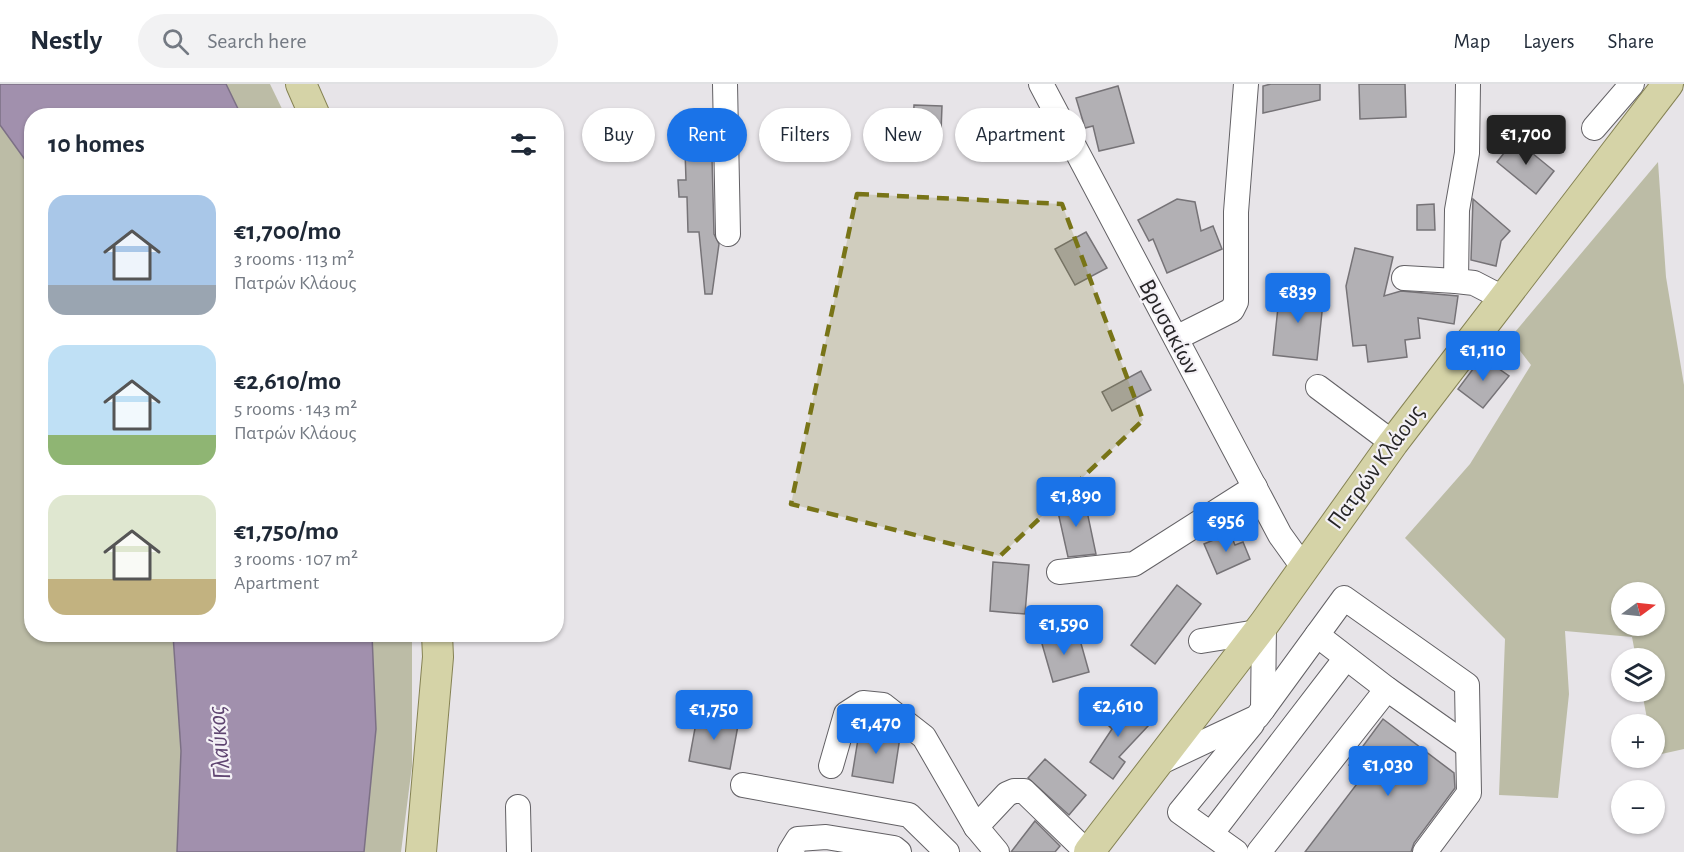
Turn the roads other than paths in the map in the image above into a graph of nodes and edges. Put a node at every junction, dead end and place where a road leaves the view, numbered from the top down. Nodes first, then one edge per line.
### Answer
1 (301, 84) edge
2 (725, 84) edge
3 (1041, 84) edge
4 (1246, 84) edge
5 (1468, 84) edge
6 (1632, 84) edge
7 (1668, 84) edge
8 (312, 108) edge
9 (1594, 128) dead end
10 (728, 234) dead end
11 (1404, 278) dead end
12 (1456, 281) junction
13 (1503, 298) junction
14 (1176, 338) junction
15 (1318, 387) dead end
16 (1393, 443) junction
17 (1255, 487) junction
18 (1303, 567) junction
19 (1059, 572) dead end
20 (1260, 628) junction
21 (1317, 635) junction
22 (1201, 640) dead end
23 (437, 642) edge
24 (1346, 658) junction
25 (1387, 689) junction
26 (1260, 713) junction
27 (1468, 746) junction
28 (1159, 763) junction
29 (831, 766) dead end
30 (743, 785) dead end
31 (518, 807) dead end
32 (976, 827) junction
33 (1211, 834) junction
34 (421, 852) edge
35 (519, 852) edge
36 (790, 852) edge
37 (899, 852) edge
38 (946, 852) edge
39 (997, 852) edge
40 (1088, 852) edge
41 (1236, 852) edge
42 (1259, 852) edge
43 (1425, 852) edge

1 - 8 main road
2 - 10 street
3 - 14 street, Βρυσακίων
4 - 14 street
5 - 12 street
6 - 9 street
7 - 13 main road, Πατρών Κλάους
11 - 12 street
12 - 13 street
13 - 16 main road, Πατρών Κλάους
14 - 17 street, Βρυσακίων
15 - 16 street
16 - 18 main road, Πατρών Κλάους
17 - 18 street, Βρυσακίων
17 - 19 street
18 - 20 main road, Πατρών Κλάους
20 - 22 street
20 - 26 street
20 - 28 main road, Πατρών Κλάους
21 - 24 street
21 - 26 street
21 - 27 street
23 - 34 main road
24 - 25 street
24 - 33 street
25 - 27 street
25 - 42 street
26 - 28 street
26 - 33 street
27 - 43 street
28 - 40 main road, Πατρών Κλάους
29 - 32 street
30 - 38 street
31 - 35 street
32 - 39 street
32 - 40 street
33 - 41 street
36 - 37 street

